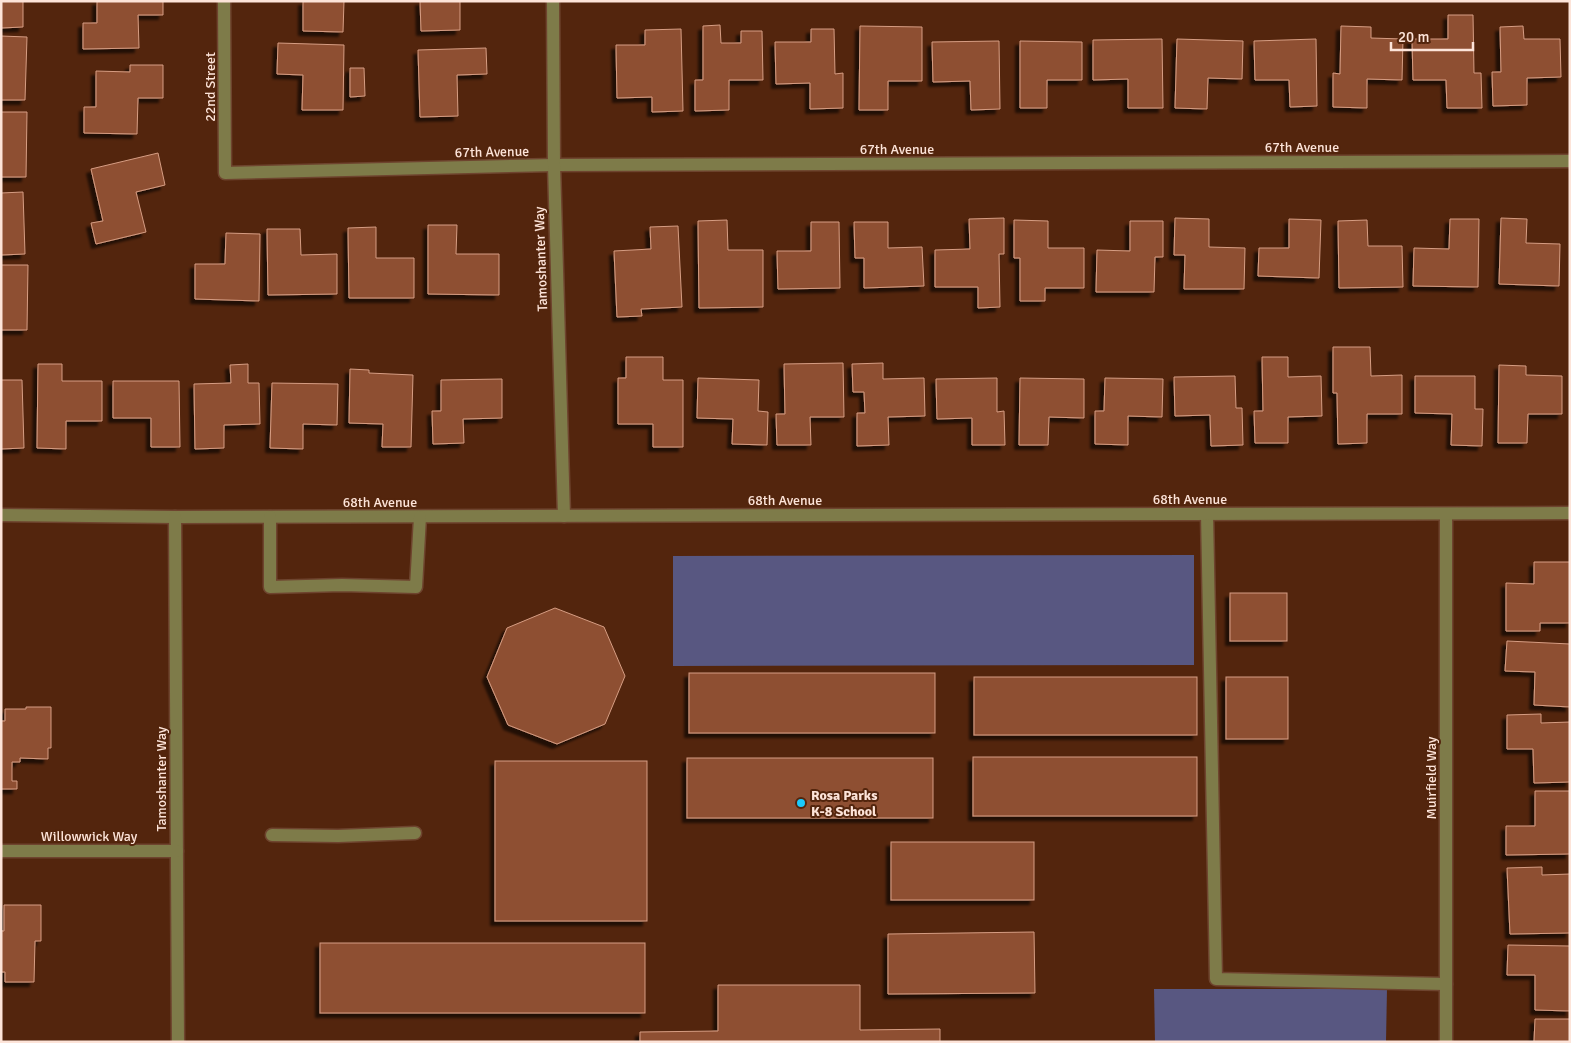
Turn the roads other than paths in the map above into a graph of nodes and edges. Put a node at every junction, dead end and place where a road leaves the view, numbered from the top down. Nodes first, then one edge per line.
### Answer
1 (224, 1) edge
2 (553, 1) edge
3 (1570, 161) edge
4 (554, 165) junction
5 (225, 173) joint
6 (1570, 513) edge
7 (1207, 514) junction
8 (1446, 514) junction
9 (1, 515) edge
10 (564, 516) junction
11 (175, 517) junction
12 (270, 517) junction
13 (420, 517) junction
14 (415, 833) dead end
15 (272, 835) dead end
16 (1, 851) edge
17 (177, 851) junction
18 (1446, 984) junction
19 (178, 1042) edge
20 (1446, 1042) edge

1 - 5 street, 22nd Street
2 - 4 street, Tamoshanter Way
3 - 4 street, 67th Avenue
4 - 5 street, 67th Avenue
4 - 10 street, Tamoshanter Way
6 - 8 street, 68th Avenue
7 - 8 street, 68th Avenue
7 - 10 street, 68th Avenue
7 - 18 street
8 - 18 street, Muirfield Way
9 - 11 street, 68th Avenue
10 - 13 street, 68th Avenue
11 - 12 street, 68th Avenue
11 - 17 street, Tamoshanter Way
12 - 13 street, 68th Avenue
12 - 13 street
14 - 15 street
16 - 17 street, Willowwick Way
17 - 19 street, Tamoshanter Way
18 - 20 street, Muirfield Way

